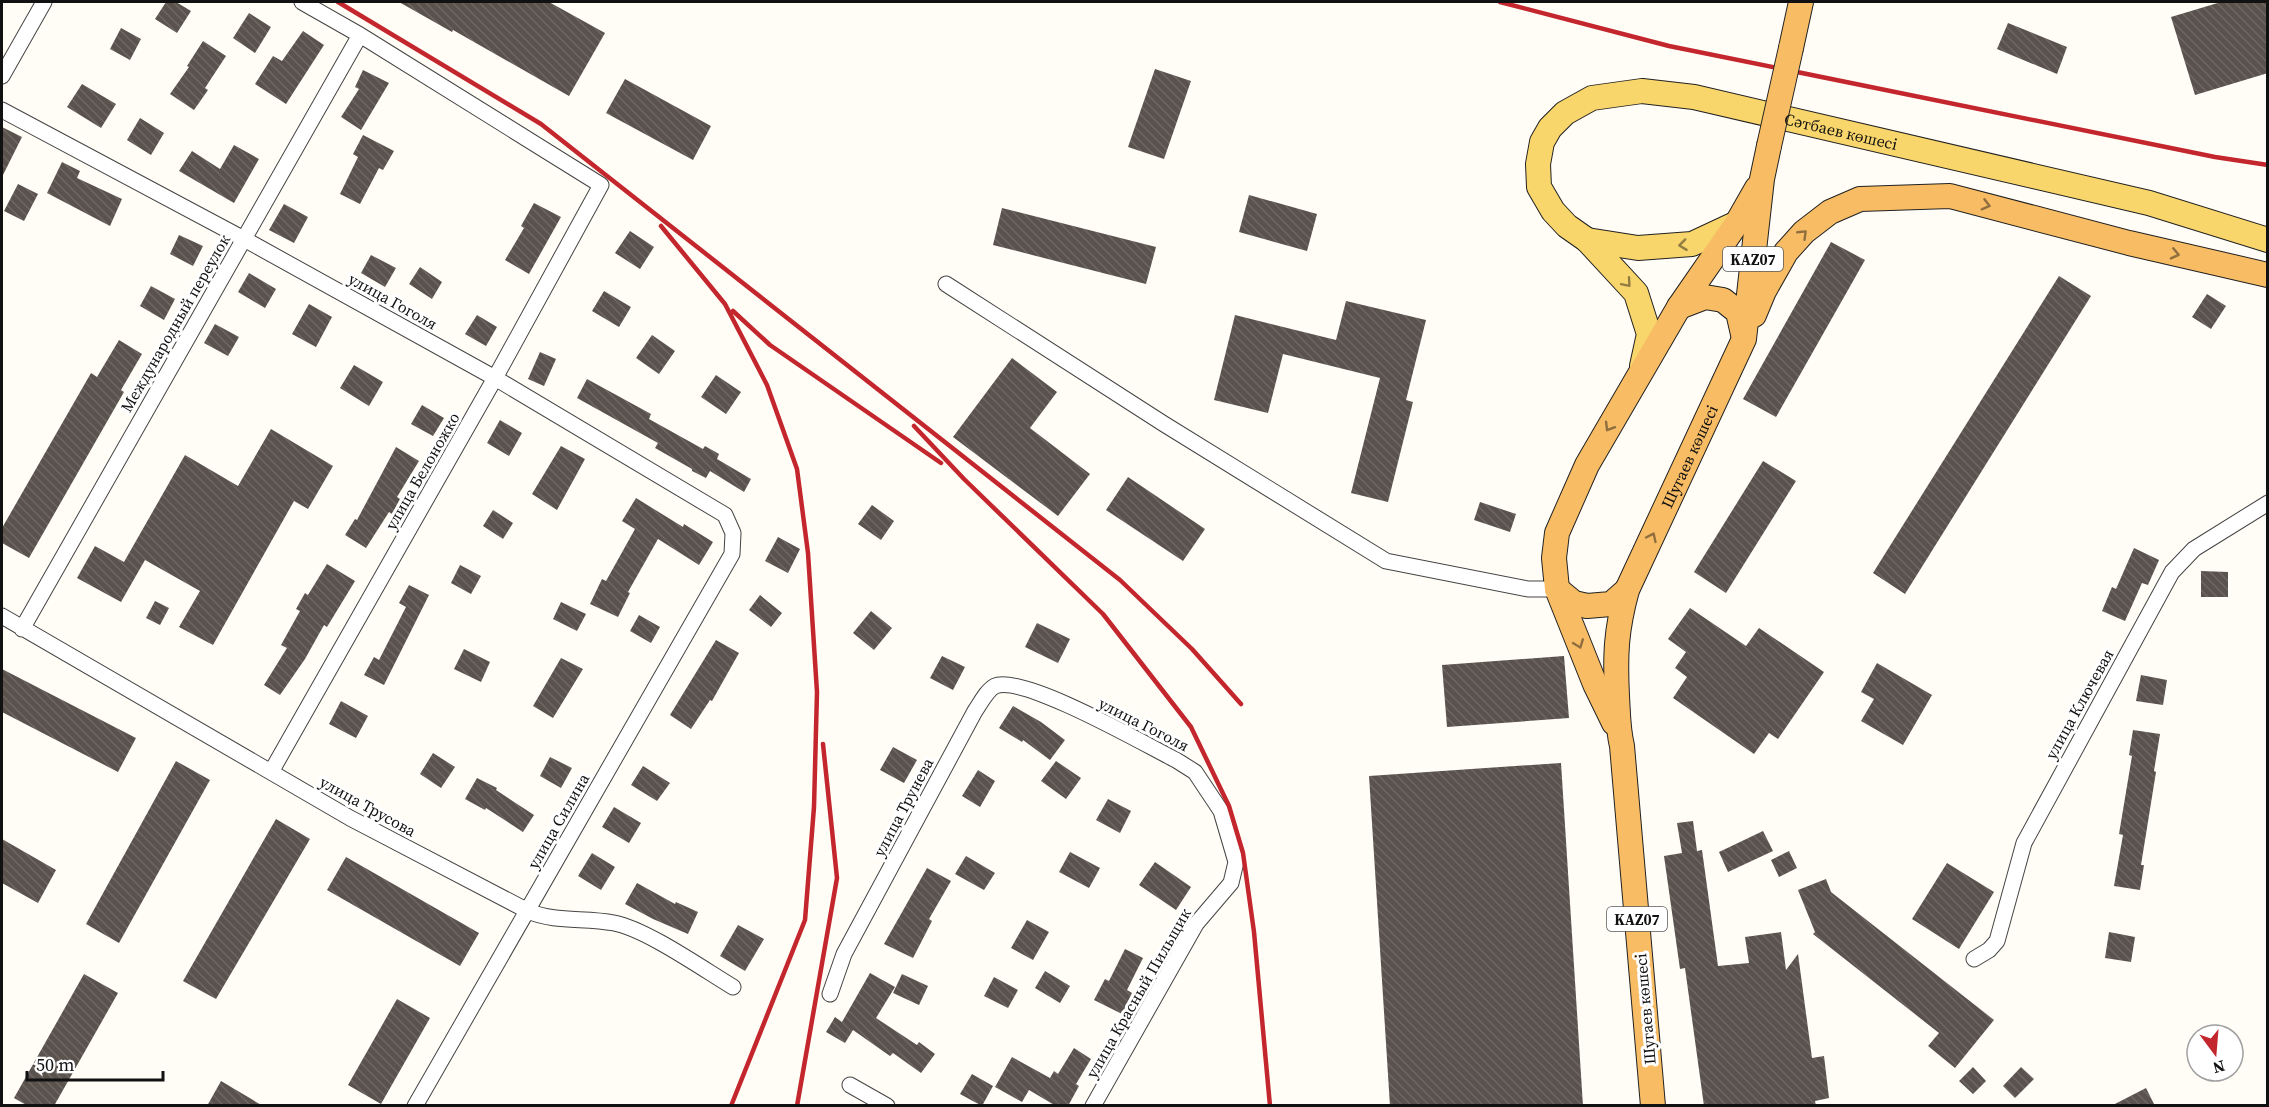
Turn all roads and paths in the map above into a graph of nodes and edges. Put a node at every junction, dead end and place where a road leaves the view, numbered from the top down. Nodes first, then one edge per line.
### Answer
1 (44, 2) edge
2 (302, 2) edge
3 (1801, 2) edge
4 (360, 35) junction
5 (2, 76) edge
6 (2, 110) edge
7 (1762, 179) junction
8 (1737, 223) junction
9 (244, 239) junction
10 (1587, 240) junction
11 (2268, 240) edge
12 (2268, 275) edge
13 (946, 284) dead end
14 (1679, 307) junction
15 (1744, 339) junction
16 (1639, 377) junction
17 (495, 378) junction
18 (2268, 503) edge
19 (732, 554) joint
20 (1557, 589) junction
21 (1627, 590) junction
22 (2, 616) edge
23 (22, 629) junction
24 (1043, 693) joint
25 (1619, 733) junction
26 (271, 772) junction
27 (1229, 834) joint
28 (528, 911) junction
29 (1974, 958) dead end
30 (732, 987) dead end
31 (830, 994) dead end
32 (850, 1085) dead end
33 (415, 1106) edge
34 (886, 1106) edge
35 (1093, 1106) edge
36 (1653, 1106) edge

1 - 5 street
2 - 4 street
3 - 7 highway, Шугаев көшесі / KAZ07, bridge
4 - 9 street, Международный переулок
4 - 17 street, улица Белоножко
6 - 9 street, улица Гоголя
7 - 8 highway, Шугаев көшесі
7 - 15 highway, Шугаев көшесі / KAZ07
8 -> 10 main road, Сәтбаев көшесі
8 - 14 highway, KAZ07
9 - 17 street, улица Гоголя
9 - 23 street, Международный переулок
10 - 11 main road, Сәтбаев көшесі
10 -> 16 main road, Сәтбаев көшесі
15 -> 12 highway
13 - 20 street
14 - 15 highway
14 - 16 highway, Шугаев көшесі / KAZ07
21 -> 15 highway, Шугаев көшесі / KAZ07
16 -> 20 highway, Шугаев көшесі / KAZ07
17 - 19 street, улица Гоголя
17 - 26 street, улица Белоножко
18 - 29 street, улица Ключевая
19 - 28 street, улица Силина
20 - 21 highway
20 -> 25 highway, Шугаев көшесі / KAZ07
21 - 25 highway, Шугаев көшесі / KAZ07
22 - 23 street, улица Трусова
23 - 26 street, улица Трусова
24 - 27 street, улица Гоголя
24 - 31 street, улица Трунева
25 - 36 highway, Шугаев көшесі / KAZ07
26 - 28 street, улица Трусова
27 - 35 street, улица Красный Пильщик
28 - 30 street, улица Трусова
28 - 33 street, улица Силина
32 - 34 street

